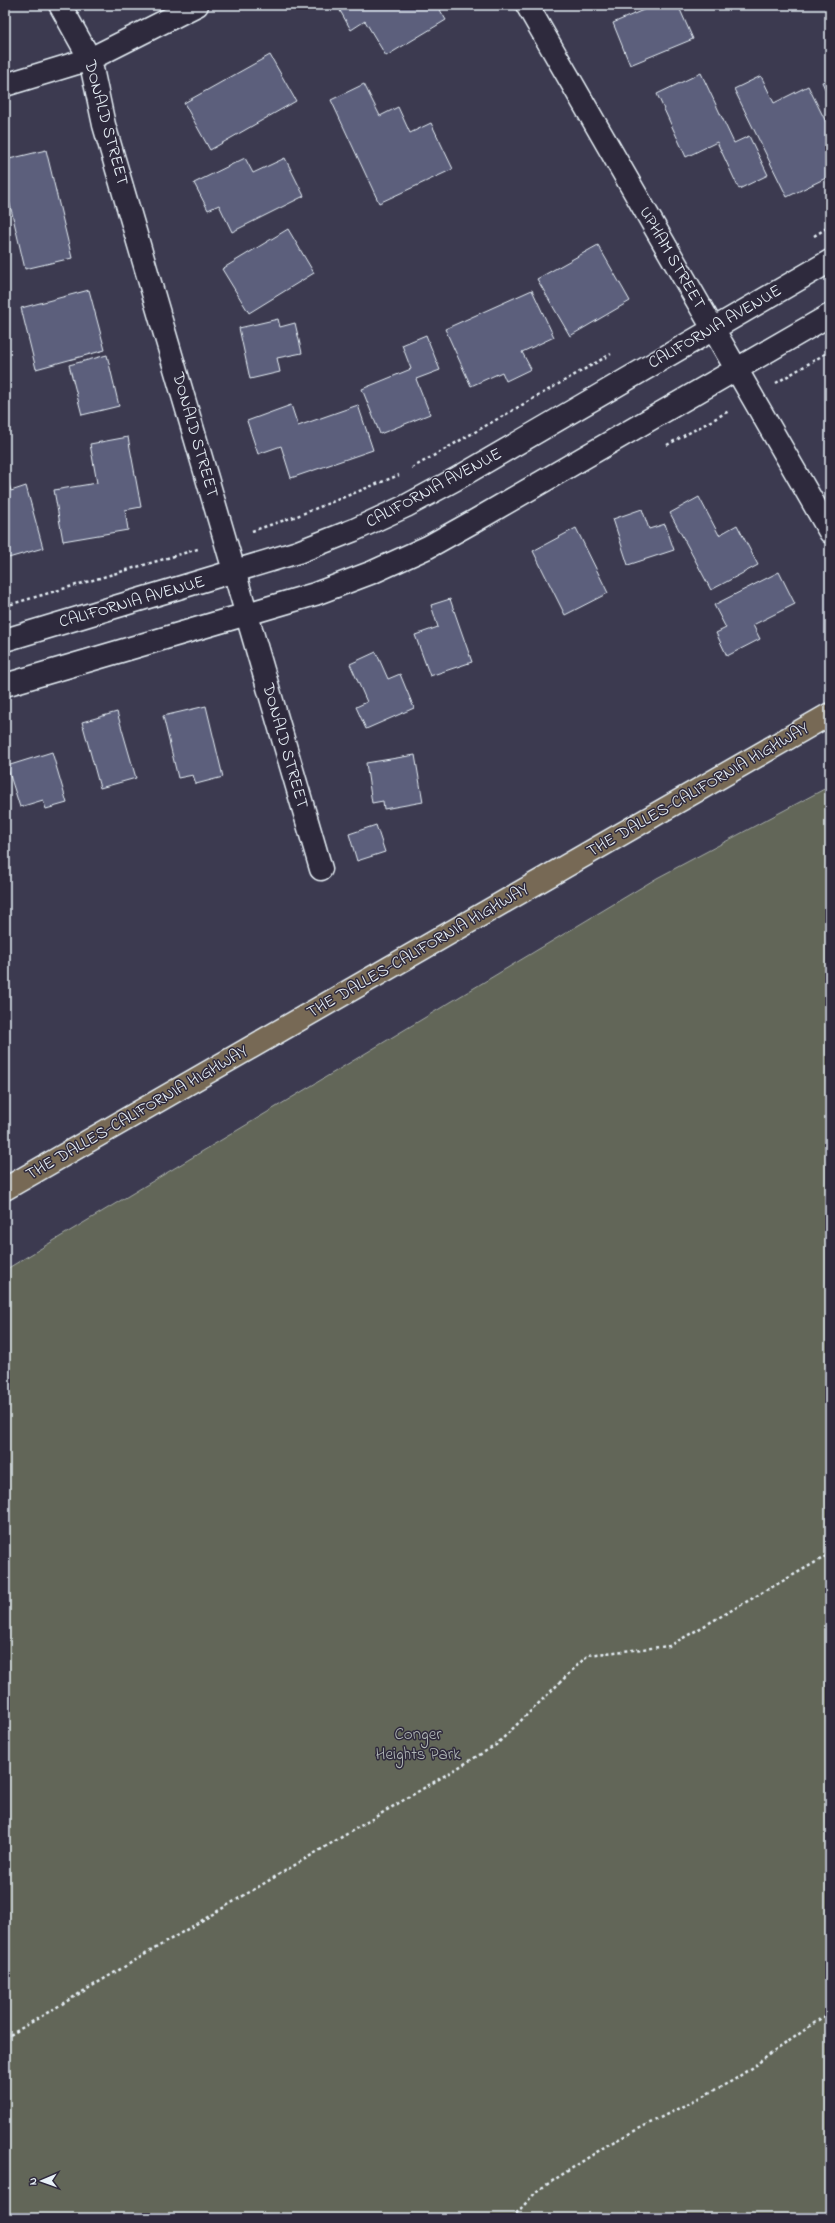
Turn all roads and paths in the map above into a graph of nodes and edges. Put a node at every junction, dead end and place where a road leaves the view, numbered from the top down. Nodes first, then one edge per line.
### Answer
1 (60, 5) edge
2 (197, 5) edge
3 (527, 5) edge
4 (90, 59) junction
5 (5, 85) edge
6 (830, 226) edge
7 (810, 238) dead end
8 (830, 261) edge
9 (830, 315) edge
10 (712, 329) junction
11 (613, 352) dead end
12 (736, 370) junction
13 (408, 471) dead end
14 (401, 475) dead end
15 (830, 532) edge
16 (226, 540) junction
17 (235, 572) junction
18 (5, 606) edge
19 (247, 614) junction
20 (5, 640) edge
21 (5, 685) edge
22 (830, 714) edge
23 (321, 869) dead end
24 (5, 1189) edge
25 (830, 1554) edge
26 (830, 2012) edge
27 (5, 2038) edge
28 (512, 2218) edge

1 - 4 street, DONALD STREET
2 - 4 street
3 - 10 street, UPHAM STREET
4 - 5 street
4 - 16 street, DONALD STREET
6 - 7 path
8 - 10 street, CALIFORNIA AVENUE
9 - 12 street
10 - 12 street, UPHAM STREET
10 - 17 street, CALIFORNIA AVENUE
11 - 13 path
12 - 15 street, UPHAM STREET
12 - 19 street
14 - 16 path
16 - 17 street, DONALD STREET
16 - 18 path
17 - 19 street, DONALD STREET
17 - 20 street, CALIFORNIA AVENUE
19 - 21 street
19 - 23 street, DONALD STREET
22 - 24 highway, THE DALLES-CALIFORNIA HIGHWAY
25 - 27 path
26 - 28 path

